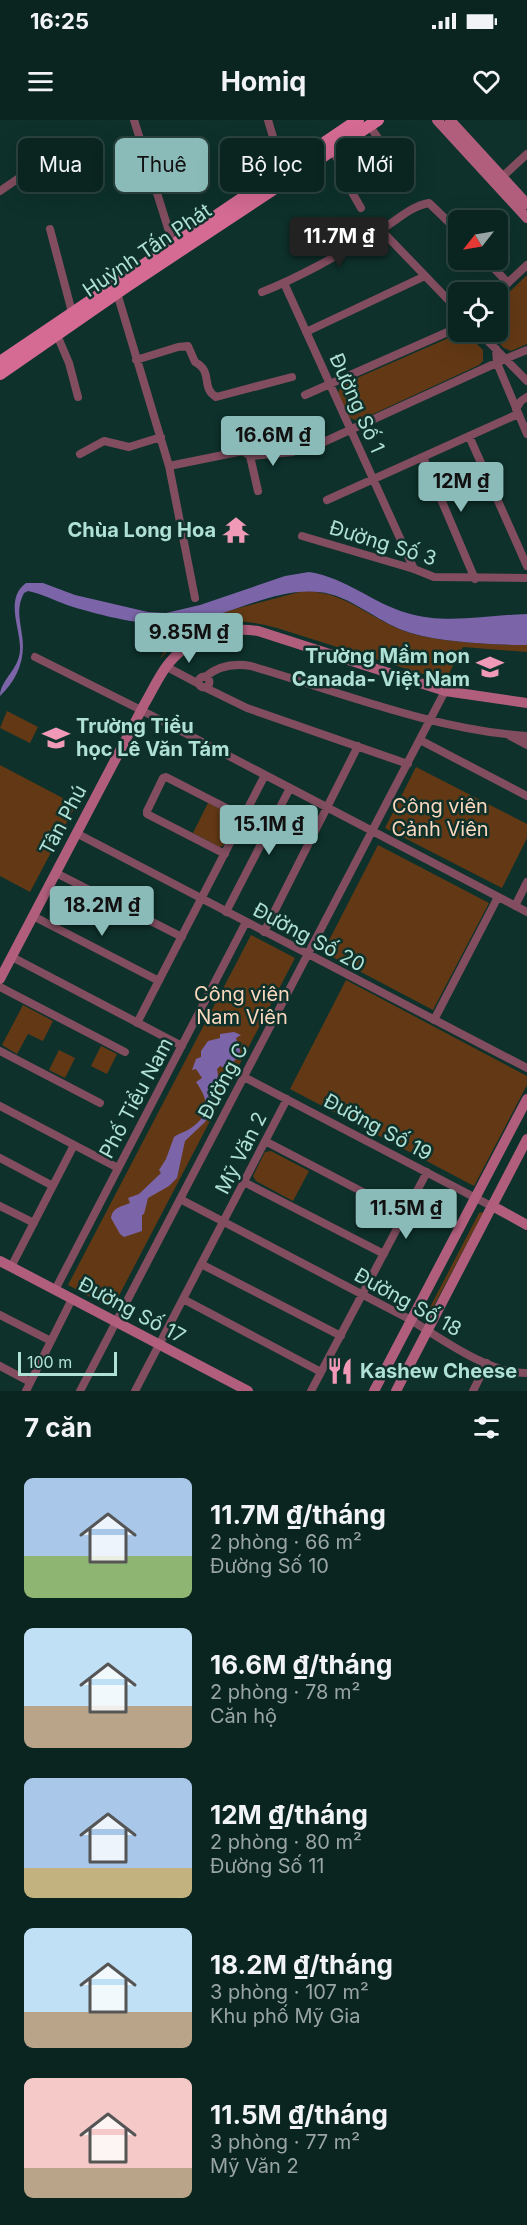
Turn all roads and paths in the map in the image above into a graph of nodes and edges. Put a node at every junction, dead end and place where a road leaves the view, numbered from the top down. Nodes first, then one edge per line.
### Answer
1 (134, 120) edge
2 (268, 120) edge
3 (437, 120) edge
4 (450, 120) edge
5 (368, 122) edge
6 (343, 124) edge
7 (273, 138) edge
8 (379, 138) edge
9 (324, 143) edge
10 (332, 150) junction
11 (324, 154) edge
12 (527, 154) edge
13 (502, 177) junction
14 (18, 178) edge
15 (0, 191) edge
16 (251, 192) edge
17 (260, 192) edge
18 (527, 204) edge
19 (361, 208) dead end
20 (527, 218) edge
21 (448, 221) edge
22 (50, 229) dead end
23 (381, 230) junction
24 (173, 244) junction
25 (527, 265) edge
26 (496, 270) edge
27 (425, 276) junction
28 (507, 282) edge
29 (508, 283) edge
30 (284, 284) junction
31 (115, 289) junction
32 (262, 292) dead end
33 (448, 300) edge
34 (72, 312) junction
35 (306, 332) junction
36 (448, 332) edge
37 (57, 335) junction
38 (489, 342) edge
39 (496, 349) junction
40 (527, 351) edge
41 (505, 359) junction
42 (136, 360) junction
43 (0, 362) edge
44 (497, 363) junction
45 (0, 374) edge
46 (292, 377) dead end
47 (527, 381) edge
48 (330, 384) junction
49 (305, 395) dead end
50 (78, 397) dead end
51 (527, 397) edge
52 (517, 411) junction
53 (351, 430) junction
54 (527, 434) edge
55 (469, 436) junction
56 (161, 437) junction
57 (315, 446) dead end
58 (293, 452) dead end
59 (80, 454) dead end
60 (250, 456) junction
61 (423, 457) junction
62 (169, 466) junction
63 (373, 479) junction
64 (258, 491) dead end
65 (327, 500) dead end
66 (302, 536) dead end
67 (527, 566) edge
68 (414, 569) junction
69 (527, 578) edge
70 (475, 579) junction
71 (195, 598) dead end
72 (35, 657) dead end
73 (166, 667) junction
74 (201, 686) junction
75 (445, 691) junction
76 (527, 703) edge
77 (141, 710) junction
78 (430, 720) junction
79 (506, 734) junction
80 (527, 736) edge
81 (420, 740) junction
82 (527, 745) edge
83 (358, 746) junction
84 (408, 764) junction
85 (266, 775) junction
86 (290, 788) junction
87 (527, 796) edge
88 (327, 807) junction
89 (244, 817) junction
90 (372, 831) junction
91 (76, 833) junction
92 (225, 854) junction
93 (56, 873) junction
94 (527, 882) edge
95 (498, 897) junction
96 (202, 899) junction
97 (515, 906) junction
98 (226, 912) junction
99 (527, 912) edge
100 (33, 916) junction
101 (246, 922) junction
102 (264, 932) junction
103 (182, 937) junction
104 (308, 954) junction
105 (12, 957) junction
106 (0, 979) edge
107 (159, 981) junction
108 (0, 987) edge
109 (434, 1020) junction
110 (137, 1023) junction
111 (182, 1046) junction
112 (0, 1051) edge
113 (125, 1052) dead end
114 (527, 1068) edge
115 (244, 1077) junction
116 (287, 1099) junction
117 (527, 1099) edge
118 (100, 1102) dead end
119 (0, 1106) edge
120 (527, 1113) edge
121 (527, 1139) edge
122 (265, 1141) junction
123 (74, 1145) junction
124 (527, 1154) edge
125 (0, 1158) edge
126 (118, 1168) junction
127 (427, 1172) junction
128 (244, 1182) junction
129 (53, 1186) junction
130 (180, 1199) junction
131 (478, 1199) junction
132 (0, 1206) edge
133 (495, 1208) junction
134 (405, 1214) junction
135 (224, 1222) junction
136 (34, 1223) junction
137 (527, 1225) edge
138 (384, 1254) junction
139 (0, 1261) edge
140 (201, 1264) junction
141 (11, 1267) junction
142 (55, 1290) junction
143 (363, 1295) junction
144 (72, 1299) junction
145 (183, 1299) junction
146 (0, 1315) edge
147 (116, 1322) junction
148 (422, 1327) junction
149 (340, 1336) junction
150 (51, 1341) junction
151 (159, 1345) junction
152 (487, 1364) junction
153 (0, 1366) edge
154 (321, 1372) junction
155 (527, 1374) edge
156 (30, 1382) junction
157 (137, 1390) edge
158 (26, 1391) edge
159 (80, 1391) edge
160 (248, 1391) edge
161 (311, 1391) edge
162 (374, 1391) edge
163 (382, 1391) edge
164 (396, 1391) edge
165 (403, 1391) edge
166 (473, 1391) edge

1 - 24 street
2 - 7 street
3 - 20 main road
4 - 13 main road
5 - 6 main road, Huỳnh Tấn Phát
5 - 8 street
5 - 10 main road, Huỳnh Tấn Phát
6 - 9 main road, Huỳnh Tấn Phát
10 - 11 main road, Huỳnh Tấn Phát
10 - 19 street
12 - 13 street
13 - 18 main road
14 - 15 street
16 - 24 main road, Huỳnh Tấn Phát
17 - 31 main road, Huỳnh Tấn Phát
21 - 23 street
22 - 34 street
23 - 27 street
23 - 30 street
24 - 31 main road, Huỳnh Tấn Phát
25 - 29 street
26 - 28 street
27 - 33 street
27 - 35 street
30 - 32 street
30 - 35 street, Đường Số 1
31 - 34 main road, Huỳnh Tấn Phát
31 - 37 main road, Huỳnh Tấn Phát
31 - 42 street
34 - 43 main road, Huỳnh Tấn Phát
35 - 48 street, Đường Số 1
36 - 48 street
37 - 45 main road, Huỳnh Tấn Phát
37 - 50 street
38 - 39 street
39 - 41 street
39 - 44 street
40 - 41 street
41 - 44 street
41 - 47 street
42 - 46 street
42 - 56 street
44 - 52 street
44 - 53 street
48 - 49 street
48 - 53 street, Đường Số 1
51 - 52 street
52 - 54 street
52 - 55 street
53 - 57 street
53 - 63 street, Đường Số 1
55 - 61 street
55 - 67 street
56 - 59 street
56 - 62 street
58 - 60 street
60 - 62 street
60 - 64 street
61 - 63 street
61 - 70 street
62 - 71 street
63 - 65 street
63 - 68 street, Đường Số 1
66 - 68 street, Đường Số 3
68 - 70 street, Đường Số 3
69 - 70 street, Đường Số 3
72 - 77 street
73 - 74 street
73 - 75 main road, Tân Phú
73 - 77 main road, Tân Phú
74 - 78 street
74 - 83 street
75 - 76 main road, Tân Phú
75 - 78 street, Đường C
77 - 85 street
77 - 91 main road, Tân Phú
78 - 79 street
78 - 81 street, Đường C
79 - 80 street
79 - 82 street
81 - 84 street, Đường C
81 - 87 street
83 - 84 street
83 - 88 street
84 - 90 street, Đường C
85 - 86 street
85 - 89 street
86 - 88 street
86 - 98 street
88 - 90 street
88 - 102 street
89 - 92 street
89 - 92 street
90 - 95 street
90 - 104 street, Đường C
91 - 93 main road, Tân Phú
91 - 96 street, Đường Số 20
92 - 96 street
93 - 100 main road, Tân Phú
93 - 103 street
94 - 97 street
95 - 97 street
95 - 109 street
96 - 98 street, Đường Số 20
96 - 103 street
97 - 99 street
98 - 101 street, Đường Số 20
100 - 105 main road, Tân Phú
100 - 107 street
101 - 102 street, Đường Số 20
101 - 111 street, Phố Tiểu Nam
102 - 104 street, Đường Số 20
103 - 107 street
104 - 109 street, Đường Số 20
104 - 115 street, Đường C
105 - 106 main road, Tân Phú
105 - 110 street
107 - 110 street
108 - 113 street
109 - 114 street, Đường Số 20
110 - 111 street
111 - 126 street, Phố Tiểu Nam
112 - 118 street
115 - 116 street, Đường Số 19
115 - 130 street, Đường C
116 - 122 street, Mỹ Văn 2
116 - 127 street, Đường Số 19
117 - 131 main road
119 - 123 street
120 - 131 main road
121 - 133 main road
122 - 128 street, Mỹ Văn 2
122 - 134 street
123 - 126 street
123 - 129 street
124 - 133 main road
125 - 129 street
126 - 142 street, Phố Tiểu Nam
127 - 131 street, Đường Số 19
127 - 134 street
128 - 135 street, Mỹ Văn 2
128 - 138 street
129 - 136 street
130 - 135 street, Đường Số 18
130 - 147 street, Đường C
131 - 133 street, Đường Số 19
131 - 148 main road
132 - 136 street
133 - 137 main road, Đường Số 19
133 - 148 main road
134 - 138 street
135 - 140 street, Mỹ Văn 2
135 - 143 street, Đường Số 18
136 - 141 street
138 - 143 street
139 - 141 main road, Đường Số 17
140 - 145 street, Mỹ Văn 2
140 - 149 street
141 - 142 main road, Đường Số 17
142 - 144 main road, Đường Số 17
143 - 148 street, Đường Số 18
143 - 149 street
144 - 147 main road, Đường Số 17
144 - 150 street
145 - 151 street, Mỹ Văn 2
145 - 154 street
146 - 150 street
147 - 151 main road, Đường Số 17
147 - 159 street, Đường C
148 - 152 street, Đường Số 18
148 - 162 main road
148 - 163 main road
148 - 164 main road
148 - 165 main road
149 - 154 street
150 - 156 street
151 - 157 street, Mỹ Văn 2
151 - 160 main road, Đường Số 17
152 - 155 street, Đường Số 18
152 - 166 street
153 - 156 street
154 - 161 street
156 - 158 street

